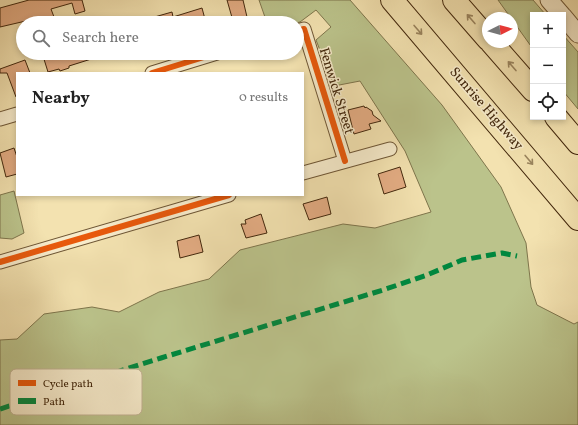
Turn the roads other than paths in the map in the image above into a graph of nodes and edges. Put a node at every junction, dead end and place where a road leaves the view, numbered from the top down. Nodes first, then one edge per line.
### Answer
1 (392, 0) edge
2 (454, 0) edge
3 (549, 0) edge
4 (560, 12) edge
5 (566, 20) edge
6 (482, 32) edge
7 (578, 34) edge
8 (304, 39) edge
9 (496, 48) edge
10 (194, 60) edge
11 (155, 72) edge
12 (530, 87) edge
13 (16, 114) edge
14 (0, 120) edge
15 (559, 120) edge
16 (578, 143) edge
17 (390, 149) dead end
18 (345, 161) junction
19 (304, 173) edge
20 (226, 196) edge
21 (578, 219) edge
22 (0, 262) edge

1 -> 21 highway, Sunrise Highway
6 -> 2 highway
3 - 4 street
5 - 7 street
8 - 18 street, Fenwick Street
12 -> 9 highway
10 - 11 street
13 - 14 street
15 - 16 highway
17 - 18 street
18 - 19 street
20 - 22 street

